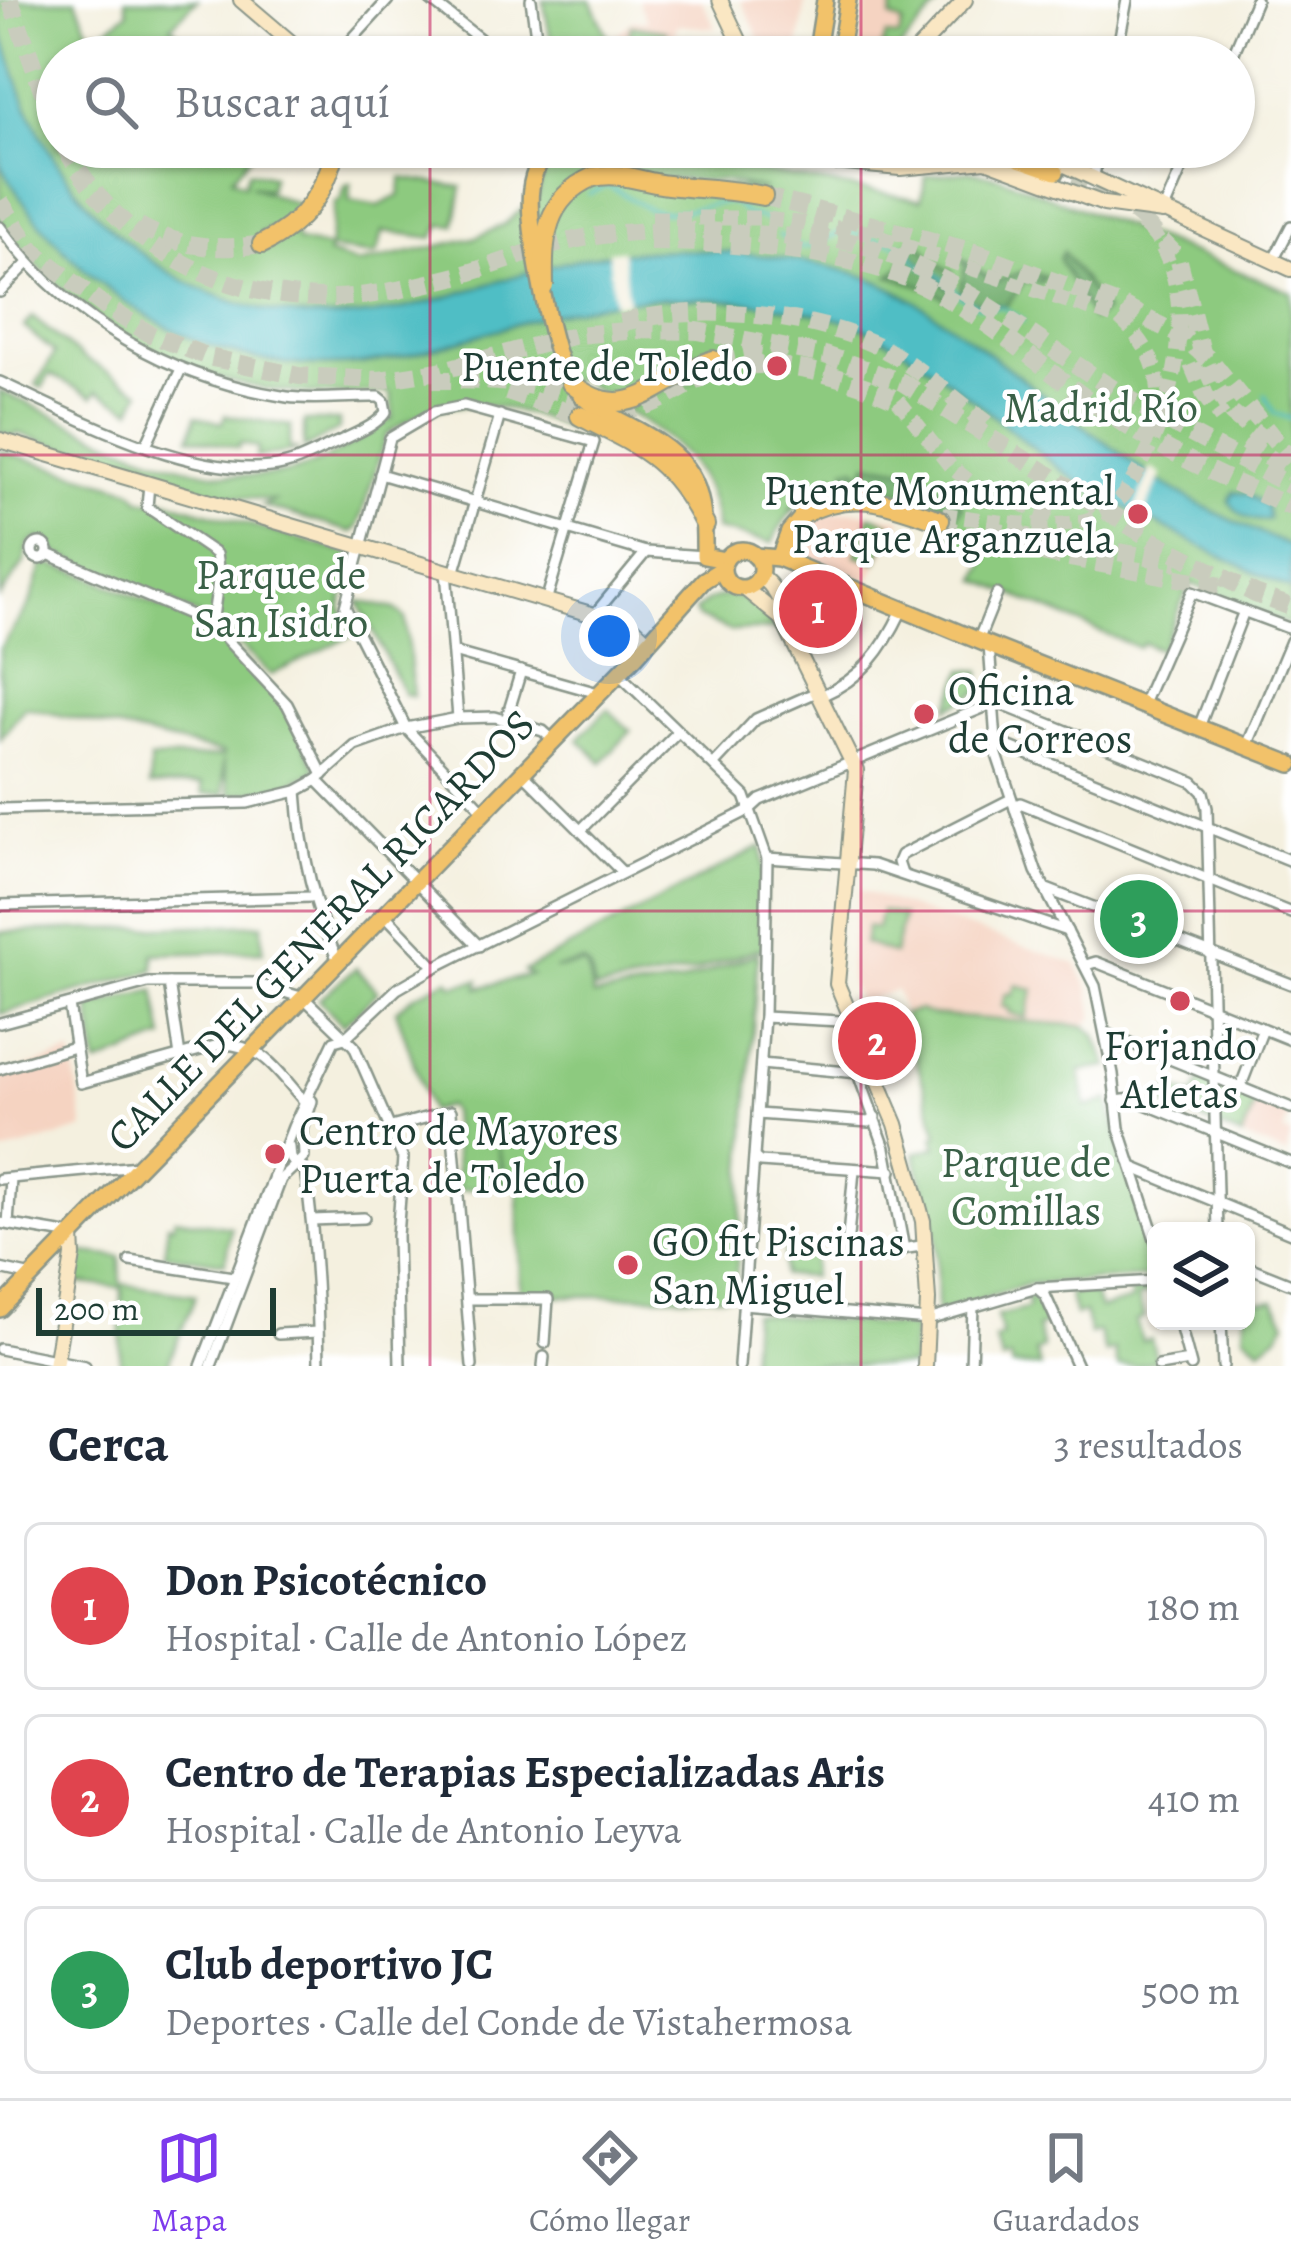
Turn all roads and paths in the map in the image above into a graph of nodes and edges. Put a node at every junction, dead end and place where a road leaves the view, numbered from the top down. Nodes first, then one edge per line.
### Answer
1 (241, 0) edge
2 (388, 0) edge
3 (430, 0) edge
4 (531, 0) edge
5 (720, 0) edge
6 (825, 0) edge
7 (848, 0) edge
8 (965, 0) edge
9 (977, 0) edge
10 (1127, 0) edge
11 (1256, 0) edge
12 (286, 36) edge
13 (358, 36) edge
14 (476, 36) edge
15 (536, 36) edge
16 (737, 36) edge
17 (819, 36) edge
18 (842, 36) edge
19 (931, 36) edge
20 (943, 36) edge
21 (1120, 36) edge
22 (1241, 36) edge
23 (331, 168) edge
24 (537, 168) edge
25 (1007, 168) edge
26 (1045, 168) edge
27 (1075, 168) edge
28 (1095, 168) edge
29 (1182, 168) edge
30 (1056, 172) tunnel mouth
31 (1094, 176) junction
32 (763, 196) tunnel mouth
33 (1163, 212) junction
34 (1291, 226) edge
35 (0, 227) edge
36 (262, 244) tunnel mouth
37 (1273, 261) junction
38 (28, 263) junction
39 (1291, 269) edge
40 (544, 286) junction
41 (0, 292) edge
42 (713, 360) tunnel mouth
43 (181, 369) junction
44 (567, 375) junction
45 (0, 382) edge
46 (500, 416) junction
47 (580, 416) tunnel mouth
48 (0, 440) edge
49 (146, 445) junction
50 (380, 474) junction
51 (148, 484) junction
52 (474, 502) junction
53 (803, 514) joint
54 (940, 520) tunnel mouth
55 (705, 524) junction
56 (567, 529) junction
57 (359, 546) junction
58 (646, 552) junction
59 (48, 554) dead end
60 (704, 556) junction
61 (779, 558) junction
62 (724, 565) junction
63 (759, 568) junction
64 (450, 572) junction
65 (812, 573) junction
66 (738, 587) junction
67 (997, 594) dead end
68 (690, 599) junction
69 (546, 601) junction
70 (902, 610) junction
71 (1244, 611) junction
72 (594, 615) junction
73 (782, 619) junction
74 (212, 624) junction
75 (1291, 629) edge
76 (1291, 641) edge
77 (649, 642) junction
78 (983, 643) junction
79 (453, 652) junction
80 (520, 671) junction
81 (619, 674) junction
82 (820, 693) junction
83 (600, 694) junction
84 (992, 704) junction
85 (1143, 704) junction
86 (458, 718) junction
87 (506, 720) junction
88 (1199, 727) junction
89 (406, 728) junction
90 (678, 731) junction
91 (554, 741) junction
92 (995, 741) junction
93 (1247, 746) junction
94 (852, 760) junction
95 (714, 764) junction
96 (1291, 764) edge
97 (523, 773) junction
98 (320, 777) junction
99 (296, 791) junction
100 (1013, 804) junction
101 (0, 809) edge
102 (749, 810) junction
103 (485, 812) junction
104 (1208, 828) junction
105 (581, 830) junction
106 (901, 855) junction
107 (767, 858) junction
108 (1291, 861) edge
109 (849, 864) junction
110 (873, 865) junction
111 (622, 872) junction
112 (902, 874) junction
113 (1208, 880) junction
114 (416, 883) junction
115 (1044, 888) junction
116 (313, 897) junction
117 (0, 905) edge
118 (1291, 913) edge
119 (386, 916) junction
120 (1067, 931) junction
121 (479, 946) junction
122 (1209, 953) junction
123 (338, 962) junction
124 (1086, 965) junction
125 (435, 967) junction
126 (169, 982) junction
127 (1291, 984) edge
128 (304, 998) junction
129 (69, 1005) junction
130 (1212, 1009) junction
131 (764, 1017) junction
132 (844, 1018) junction
133 (0, 1023) edge
134 (1264, 1029) junction
135 (1106, 1034) junction
136 (345, 1037) junction
137 (1291, 1040) edge
138 (74, 1047) junction
139 (255, 1048) junction
140 (180, 1056) junction
141 (761, 1064) junction
142 (0, 1070) edge
143 (858, 1073) junction
144 (1214, 1077) junction
145 (1240, 1088) junction
146 (1115, 1101) junction
147 (306, 1103) junction
148 (1291, 1108) edge
149 (757, 1114) junction
150 (875, 1117) junction
151 (392, 1127) junction
152 (298, 1128) junction
153 (1215, 1132) junction
154 (755, 1158) junction
155 (298, 1163) junction
156 (1291, 1163) edge
157 (141, 1166) junction
158 (1132, 1167) junction
159 (909, 1168) junction
160 (854, 1170) junction
161 (891, 1171) junction
162 (5, 1179) edge
163 (1217, 1203) junction
164 (364, 1218) dead end
165 (312, 1220) junction
166 (1151, 1222) edge
167 (1218, 1222) edge
168 (4, 1224) edge
169 (1291, 1233) edge
170 (72, 1235) junction
171 (927, 1244) junction
172 (904, 1249) junction
173 (130, 1262) dead end
174 (0, 1269) edge
175 (1255, 1270) edge
176 (32, 1276) junction
177 (233, 1277) junction
178 (1147, 1282) edge
179 (1291, 1284) edge
180 (1037, 1288) junction
181 (468, 1299) junction
182 (743, 1304) junction
183 (973, 1306) junction
184 (0, 1309) edge
185 (928, 1320) junction
186 (1181, 1330) edge
187 (1221, 1330) edge
188 (318, 1332) junction
189 (278, 1334) dead end
190 (545, 1343) dead end
191 (0, 1349) edge
192 (56, 1363) edge
193 (1190, 1363) edge
194 (85, 1366) edge
195 (201, 1366) edge
196 (211, 1366) edge
197 (319, 1366) edge
198 (400, 1366) edge
199 (472, 1366) edge
200 (739, 1366) edge
201 (925, 1366) edge
202 (971, 1366) edge
203 (1077, 1366) edge
204 (1159, 1366) edge
205 (1222, 1366) edge

1 - 12 street
2 - 13 street
3 - 14 street
4 - 15 street
5 - 16 street
6 - 17 main road
7 - 18 main road
8 - 19 street
9 - 20 street
10 - 21 street
11 - 22 street
23 - 36 highway
24 - 40 main road, bridge
25 - 33 street
26 - 30 main road
27 - 31 street
28 - 31 street
29 - 33 street
31 - 33 street
32 - 40 highway, bridge
33 - 37 street
34 - 37 street
35 - 38 street
37 - 39 street
38 - 41 street
38 - 43 street
40 - 44 main road, bridge
42 - 44 highway
43 - 49 street
43 - 49 street
44 - 55 main road
45 - 49 street
46 - 50 street
46 - 52 street
46 - 56 street
47 - 55 highway
48 - 51 street
50 - 52 street
50 - 57 street
51 - 57 street
51 - 74 street
52 - 56 street
52 - 64 street
53 - 54 highway
53 - 61 main road
55 - 60 main road
56 - 58 street
56 - 69 street
57 - 64 street
57 - 89 street
58 - 60 street
58 - 72 street
59 - 74 street
60 - 62 main road
61 - 63 main road
61 - 65 main road
62 - 63 main road
62 - 66 main road
62 - 68 main road, CALLE DEL GENERAL RICARDOS
63 - 65 main road
63 - 66 main road
63 - 73 street
64 - 69 street
64 - 79 street
65 - 70 main road
66 - 68 main road, CALLE DEL GENERAL RICARDOS
66 - 73 street
67 - 78 street
68 - 77 main road, CALLE DEL GENERAL RICARDOS
69 - 72 street
70 - 78 main road
70 - 82 street
71 - 75 street
71 - 85 street
71 - 88 street
72 - 77 street
73 - 82 street
74 - 98 street
76 - 93 street
77 - 81 main road, CALLE DEL GENERAL RICARDOS
78 - 84 street
78 - 85 main road
79 - 80 street
79 - 86 street
80 - 83 street
80 - 87 street
81 - 83 main road, CALLE DEL GENERAL RICARDOS
81 - 90 street
82 - 94 street
82 - 95 street
83 - 91 main road, CALLE DEL GENERAL RICARDOS
84 - 92 street
84 - 94 street
84 - 104 street
85 - 88 main road
86 - 87 street
86 - 89 street
87 - 91 street
88 - 93 main road
89 - 98 street
89 - 103 street
90 - 95 street
90 - 105 street
91 - 97 main road, CALLE DEL GENERAL RICARDOS
92 - 100 street
92 - 104 street
93 - 96 main road
94 - 102 street
94 - 109 street
95 - 102 street
97 - 103 main road, CALLE DEL GENERAL RICARDOS
97 - 105 street
98 - 99 street
98 - 114 street
99 - 101 street
99 - 116 street
100 - 106 street
100 - 113 street
100 - 115 street
102 - 107 street
102 - 111 street
103 - 114 main road, CALLE DEL GENERAL RICARDOS
104 - 108 street
104 - 113 street
105 - 111 street
106 - 110 street
106 - 112 street
107 - 109 street
107 - 131 street
109 - 110 street
109 - 132 street
110 - 112 street
111 - 121 street
112 - 120 street
113 - 118 street
113 - 122 street
114 - 119 main road, CALLE DEL GENERAL RICARDOS
114 - 121 street
115 - 120 street
115 - 122 street
116 - 117 street
116 - 123 street
119 - 123 main road, CALLE DEL GENERAL RICARDOS
119 - 125 street
120 - 124 street
121 - 125 street
122 - 127 street
122 - 130 street
123 - 128 main road, CALLE DEL GENERAL RICARDOS
124 - 130 street
124 - 135 street
125 - 136 street
126 - 128 street
126 - 129 street
126 - 140 street
128 - 136 street
128 - 139 main road, CALLE DEL GENERAL RICARDOS
129 - 133 street
129 - 138 street
130 - 134 street
130 - 144 street
131 - 132 street
131 - 141 street
132 - 143 street
132 - 159 street
134 - 137 street
134 - 145 street
135 - 144 street
135 - 146 street
136 - 147 street
136 - 151 street
136 - 152 street
138 - 140 street
138 - 142 street
139 - 140 street
139 - 147 street
139 - 157 main road, CALLE DEL GENERAL RICARDOS
141 - 143 street
141 - 149 street
143 - 150 street
144 - 145 street
144 - 153 street
145 - 148 street
146 - 153 street
146 - 158 street
147 - 152 street
149 - 150 street
149 - 154 street
150 - 161 street
151 - 181 street
151 - 198 street
152 - 155 street
152 - 177 street
153 - 156 street
153 - 163 street
154 - 160 street
154 - 182 street
155 - 165 street
155 - 196 street
157 - 162 street
157 - 170 main road, CALLE DEL GENERAL RICARDOS
158 - 163 street
158 - 166 street
159 - 161 street
159 - 171 street
160 - 161 street
160 - 172 street
161 - 172 street
162 - 168 street
163 - 167 street
163 - 169 street
164 - 165 street
165 - 188 street
168 - 170 street
170 - 176 main road, CALLE DEL GENERAL RICARDOS
170 - 192 street
171 - 172 street
171 - 185 street
173 - 177 street
174 - 176 street
175 - 179 street
176 - 184 main road, CALLE DEL GENERAL RICARDOS
177 - 195 street
178 - 180 street
180 - 183 street
180 - 203 street
181 - 190 street
181 - 199 street
182 - 185 street
182 - 200 street
183 - 185 street
183 - 202 street
185 - 201 street
186 - 193 street
187 - 205 street
188 - 189 street
188 - 197 street
191 - 192 street
192 - 194 street
193 - 204 street

